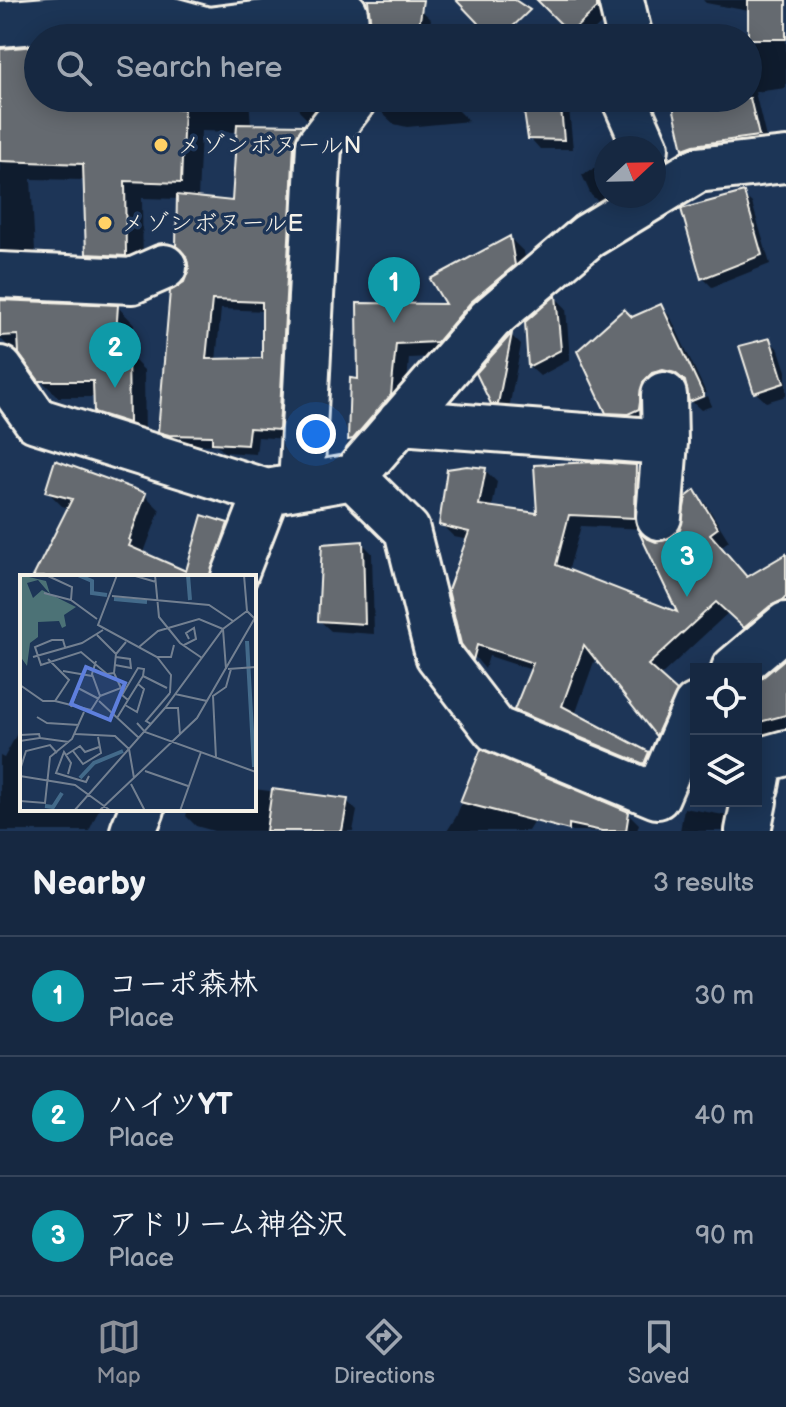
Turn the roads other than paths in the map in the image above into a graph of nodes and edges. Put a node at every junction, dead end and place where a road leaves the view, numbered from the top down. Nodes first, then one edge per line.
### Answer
1 (621, 0) edge
2 (0, 24) edge
3 (186, 24) edge
4 (256, 24) edge
5 (346, 24) edge
6 (627, 24) edge
7 (344, 112) edge
8 (630, 112) edge
9 (641, 136) edge
10 (786, 160) edge
11 (666, 177) edge
12 (622, 208) edge
13 (164, 267) dead end
14 (0, 275) edge
15 (0, 369) edge
16 (664, 395) dead end
17 (400, 422) junction
18 (665, 442) junction
19 (353, 477) junction
20 (284, 489) junction
21 (659, 517) dead end
22 (235, 575) edge
23 (786, 625) edge
24 (741, 663) edge
25 (690, 720) edge
26 (786, 753) edge
27 (762, 760) edge
28 (753, 807) edge
29 (141, 811) edge
30 (133, 831) edge
31 (748, 831) edge

1 - 6 street
2 - 3 street
4 - 5 street
7 - 20 street
8 - 9 street
10 - 11 street
12 - 17 street
13 - 14 street
15 - 20 street
16 - 18 street
17 - 18 street
17 - 19 street
18 - 21 street
19 - 20 street
19 - 25 street
20 - 22 street
23 - 24 street
26 - 27 street
28 - 31 street
29 - 30 street

